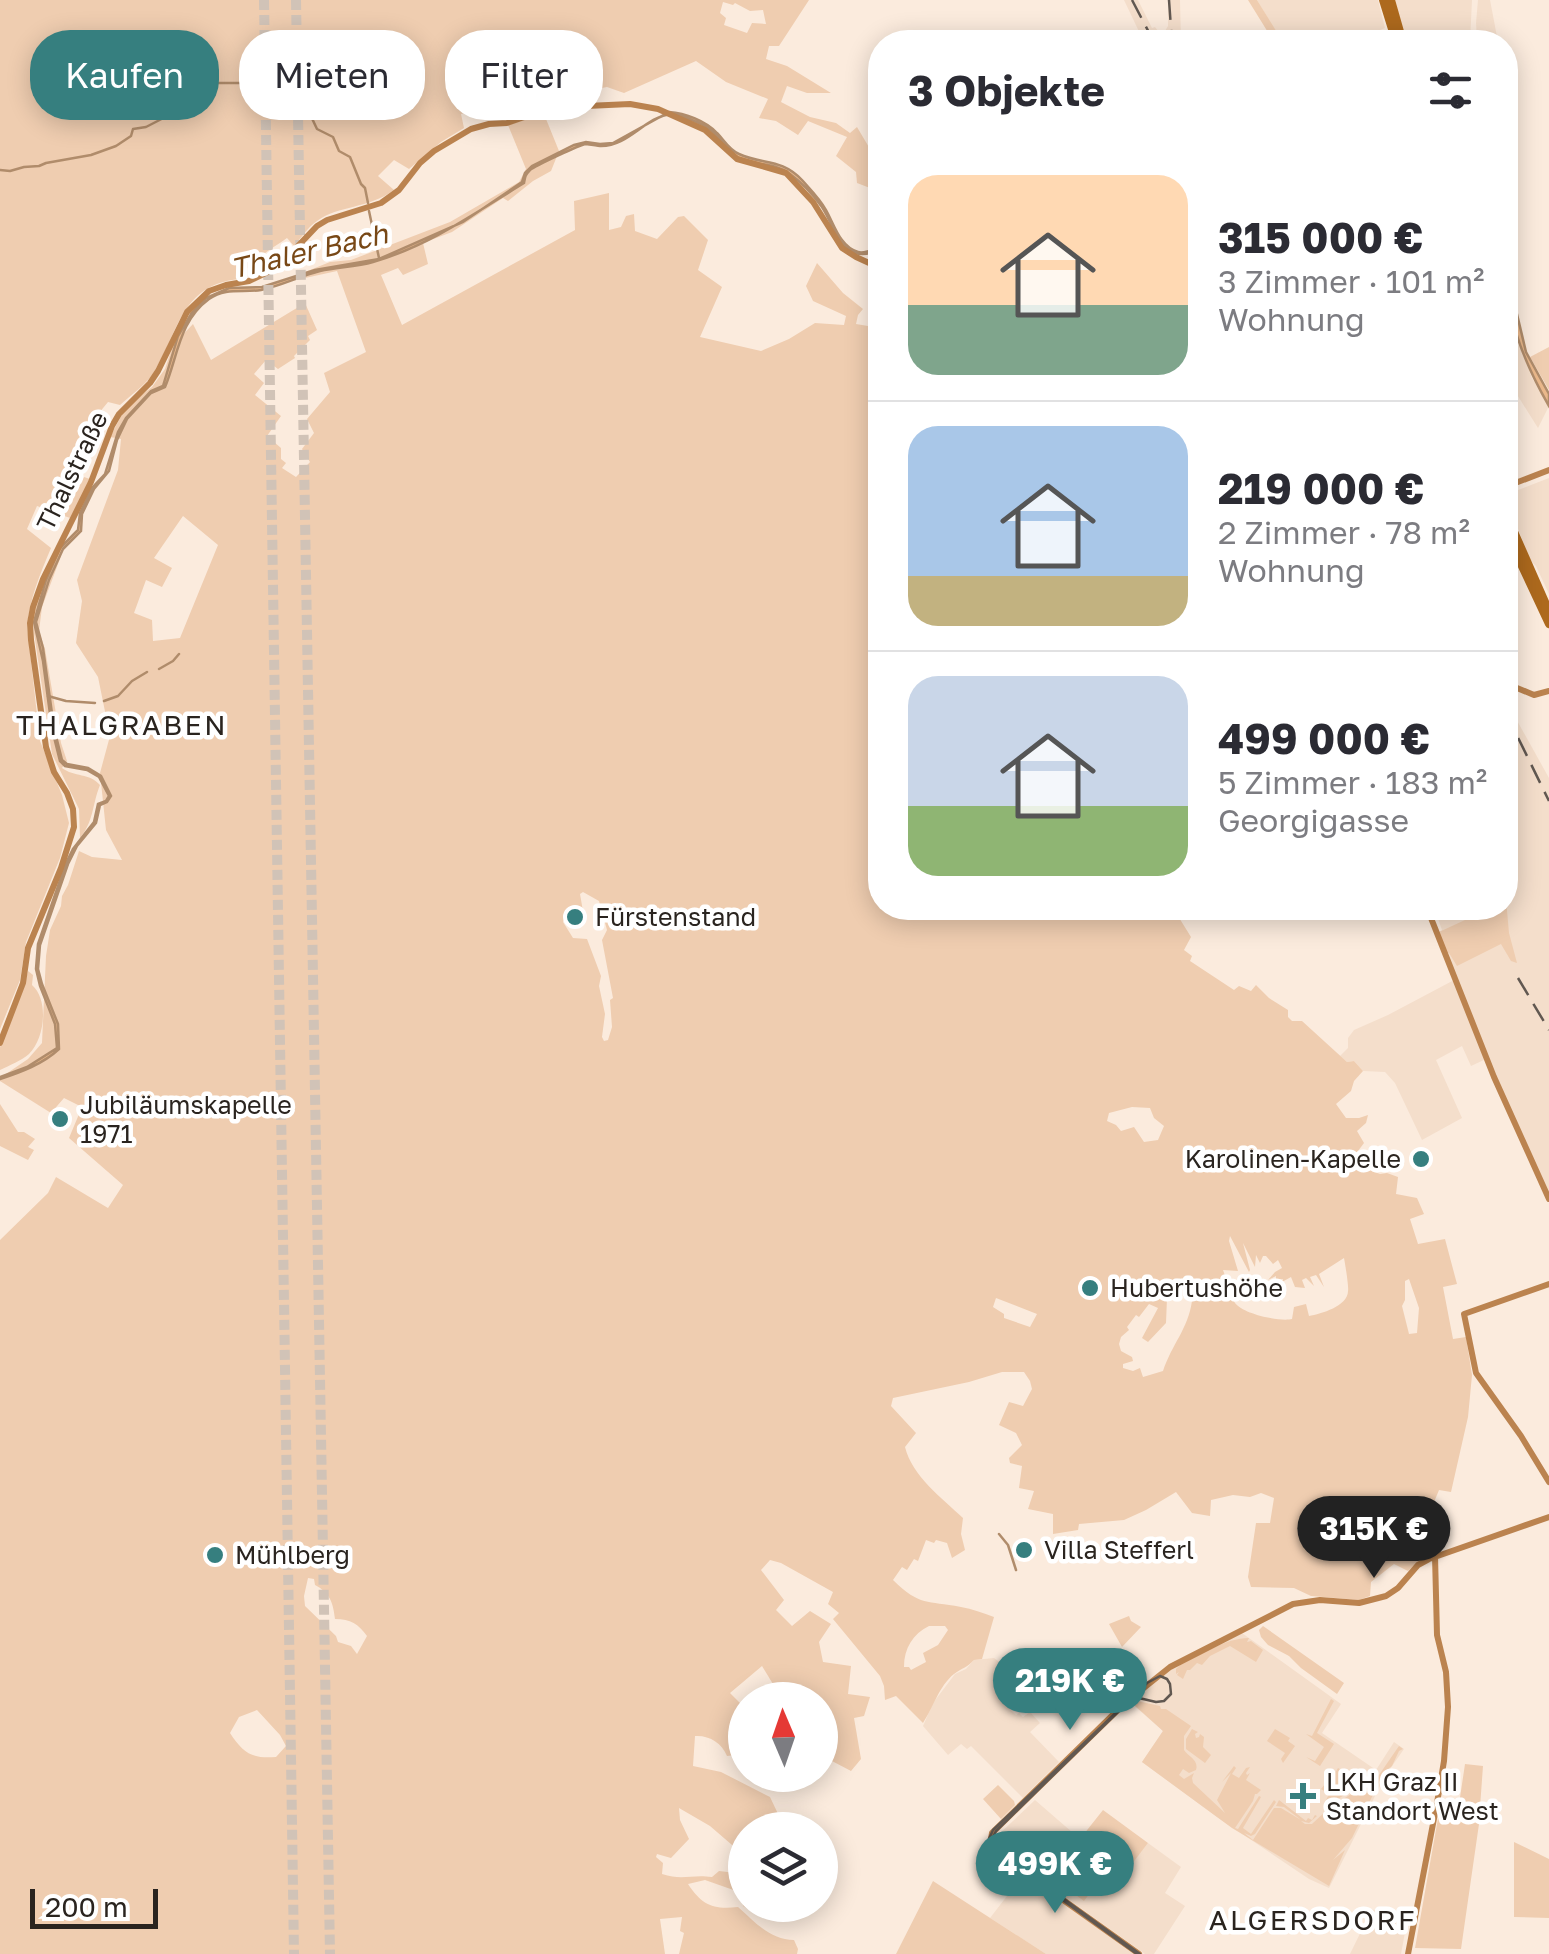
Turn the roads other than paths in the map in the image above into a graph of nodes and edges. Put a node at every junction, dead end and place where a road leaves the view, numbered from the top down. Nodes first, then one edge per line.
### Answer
1 (1383, 0) edge
2 (1391, 0) edge
3 (1394, 30) edge
4 (1397, 30) edge
5 (868, 263) edge
6 (1549, 470) edge
7 (1518, 482) edge
8 (1518, 541) edge
9 (1518, 558) edge
10 (1549, 612) edge
11 (1549, 624) edge
12 (1518, 688) edge
13 (1549, 692) edge
14 (1432, 920) edge
15 (0, 1043) edge
16 (1549, 1199) edge
17 (1549, 1284) edge
18 (1549, 1482) edge
19 (1549, 1517) edge
20 (1435, 1556) junction
21 (1139, 1954) edge
22 (1408, 1954) edge

1 - 3 main road
2 - 4 main road
5 - 15 main road, Thalstraße
6 - 7 main road
8 - 10 main road
9 - 11 main road
12 - 13 main road
14 - 16 main road
17 - 18 main road
19 - 20 main road
20 - 21 main road
20 - 22 main road

